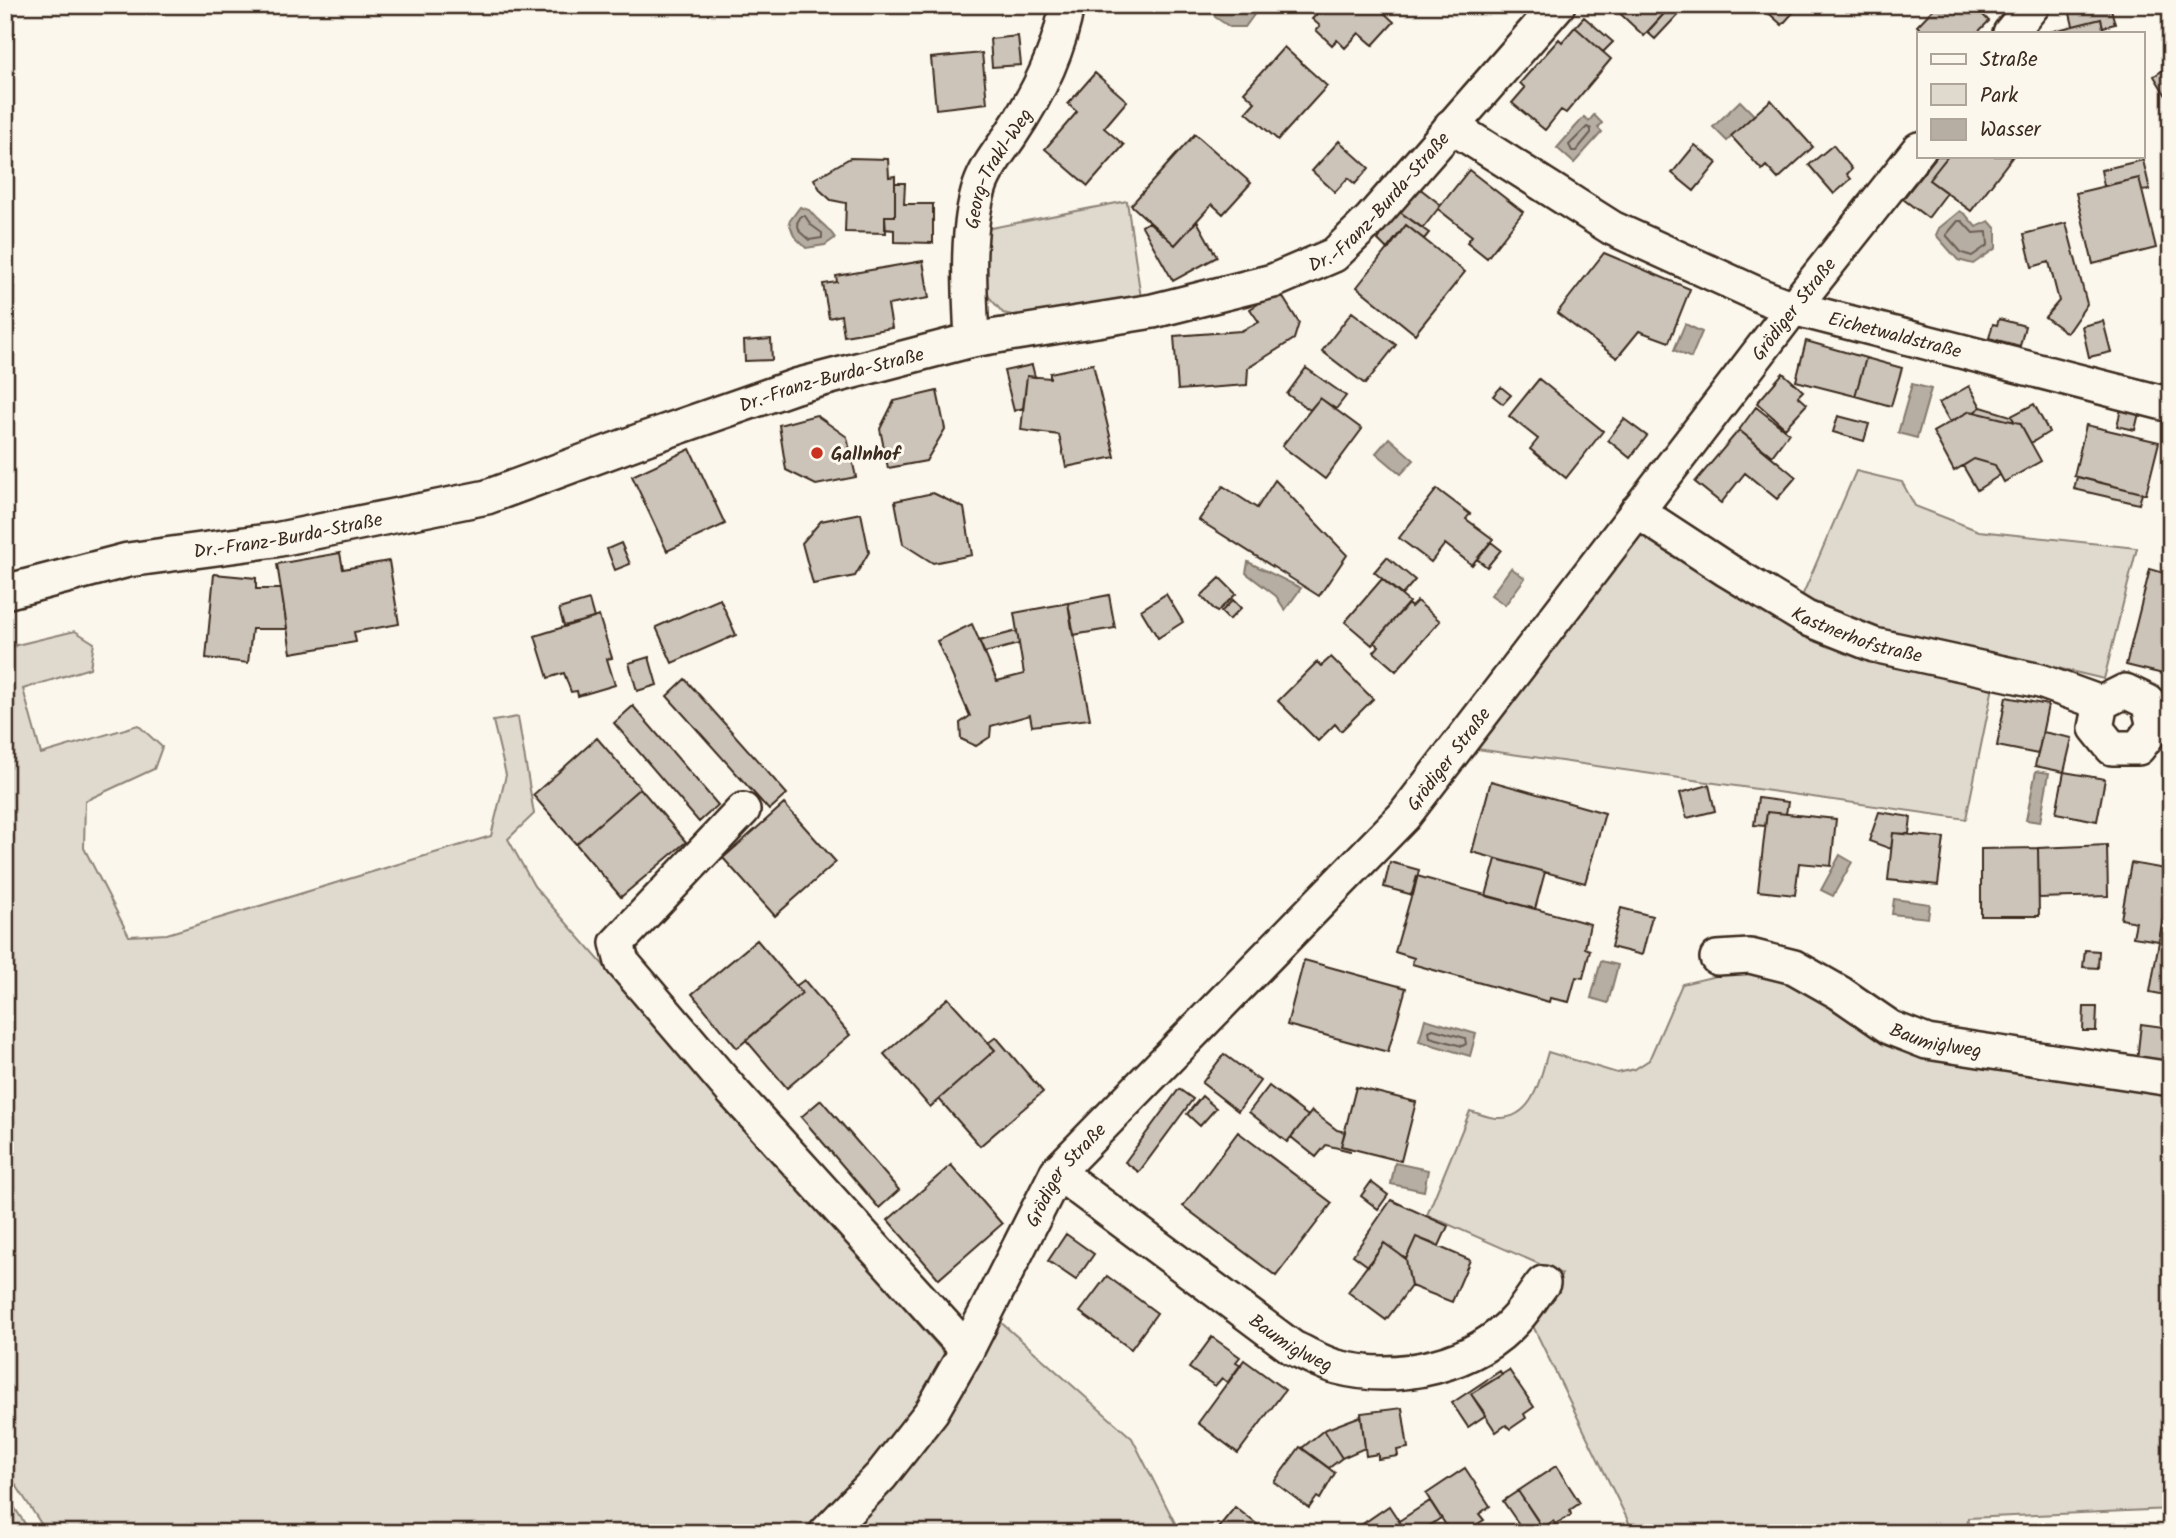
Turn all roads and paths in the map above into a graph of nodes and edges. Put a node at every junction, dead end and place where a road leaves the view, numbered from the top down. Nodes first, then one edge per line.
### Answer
1 (1067, 5) edge
2 (1558, 5) edge
3 (2033, 5) edge
4 (2011, 32) edge
5 (1451, 126) junction
6 (1917, 152) edge
7 (1793, 308) junction
8 (972, 341) junction
9 (2171, 405) edge
10 (1637, 511) junction
11 (5, 592) edge
12 (2101, 703) dead end
13 (743, 810) dead end
14 (1717, 958) dead end
15 (2171, 1079) edge
16 (1057, 1172) junction
17 (1543, 1283) dead end
18 (967, 1350) junction
19 (826, 1533) edge

1 - 8 street, Georg-Trakl-Weg
2 - 5 street, Dr.-Franz-Burda-Straße
3 - 4 street
5 - 7 street, Eichetwaldstraße
5 - 8 street, Dr.-Franz-Burda-Straße
6 - 7 street, Grödiger Straße
7 - 9 street, Eichetwaldstraße
7 - 10 street, Grödiger Straße
8 - 11 street, Dr.-Franz-Burda-Straße
10 - 12 street, Kastnerhofstraße
10 - 16 street, Grödiger Straße
13 - 18 street
14 - 15 street, Baumiglweg
16 - 17 street, Baumiglweg
16 - 18 street, Grödiger Straße
18 - 19 street, Grödiger Straße

